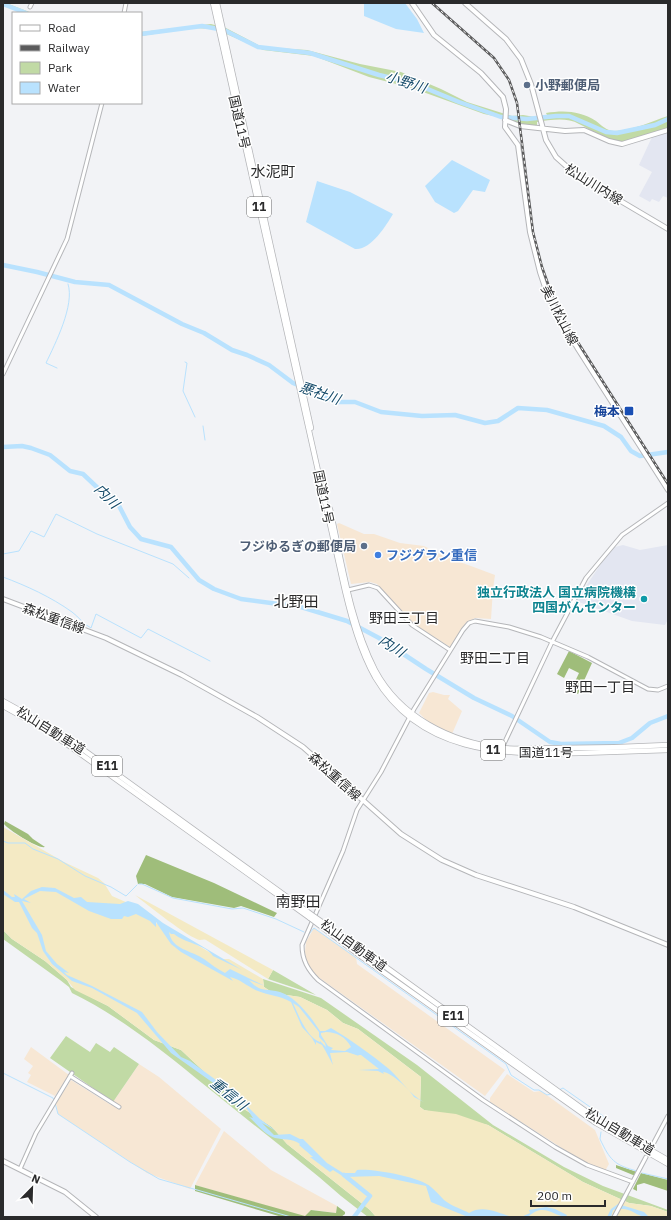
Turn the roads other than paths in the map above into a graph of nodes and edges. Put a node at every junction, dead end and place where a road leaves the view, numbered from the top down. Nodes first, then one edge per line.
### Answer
1 (213, 3) edge
2 (217, 3) edge
3 (412, 3) edge
4 (465, 3) edge
5 (219, 19) junction
6 (102, 104) edge
7 (505, 120) junction
8 (543, 126) junction
9 (668, 130) edge
10 (668, 229) edge
11 (3, 374) edge
12 (301, 389) junction
13 (668, 490) edge
14 (668, 503) edge
15 (348, 590) junction
16 (3, 599) edge
17 (353, 615) junction
18 (552, 642) junction
19 (450, 650) junction
20 (668, 686) edge
21 (3, 701) edge
22 (3, 706) edge
23 (411, 715) junction
24 (668, 745) edge
25 (501, 750) junction
26 (668, 750) edge
27 (362, 801) junction
28 (205, 840) junction
29 (668, 945) edge
30 (558, 1095) junction
31 (119, 1107) dead end
32 (668, 1116) edge
33 (651, 1148) dead end
34 (646, 1157) dead end
35 (668, 1160) edge
36 (3, 1161) edge
37 (668, 1164) edge
38 (20, 1169) junction
39 (633, 1182) junction
40 (96, 1217) edge
41 (614, 1217) edge

1 - 5 highway, 国道11号 / 11
2 - 5 highway, 国道11号 / 11
3 - 7 main road
4 - 8 main road, 松山川内線
5 - 12 highway, 国道11号 / 11
6 - 11 street
7 - 8 main road
7 - 13 main road, 美川松山線
8 - 9 main road
8 - 10 main road, 松山川内線
12 - 15 highway, 国道11号 / 11
12 - 17 highway, 国道11号 / 11
14 - 18 street
15 - 17 highway, 国道11号 / 11
15 - 19 street
16 - 27 main road, 森松重信線
17 - 23 highway, 国道11号 / 11
18 - 19 street
18 - 20 street
18 - 25 street
19 - 23 street
21 - 28 highway, 松山自動車道 / E11
22 - 28 highway, 松山自動車道 / E11
23 - 25 highway, 国道11号 / 11
23 - 27 street
24 - 25 highway, 国道11号 / 11
25 - 26 highway, 国道11号 / 11
27 - 29 main road, 森松重信線
27 - 39 street
28 - 30 highway, 松山自動車道 / E11, bridge
30 - 35 highway, 松山自動車道 / E11
30 - 37 highway, 松山自動車道 / E11
31 - 38 street
32 - 33 street
34 - 39 street
36 - 38 main road
38 - 40 main road
39 - 41 street

